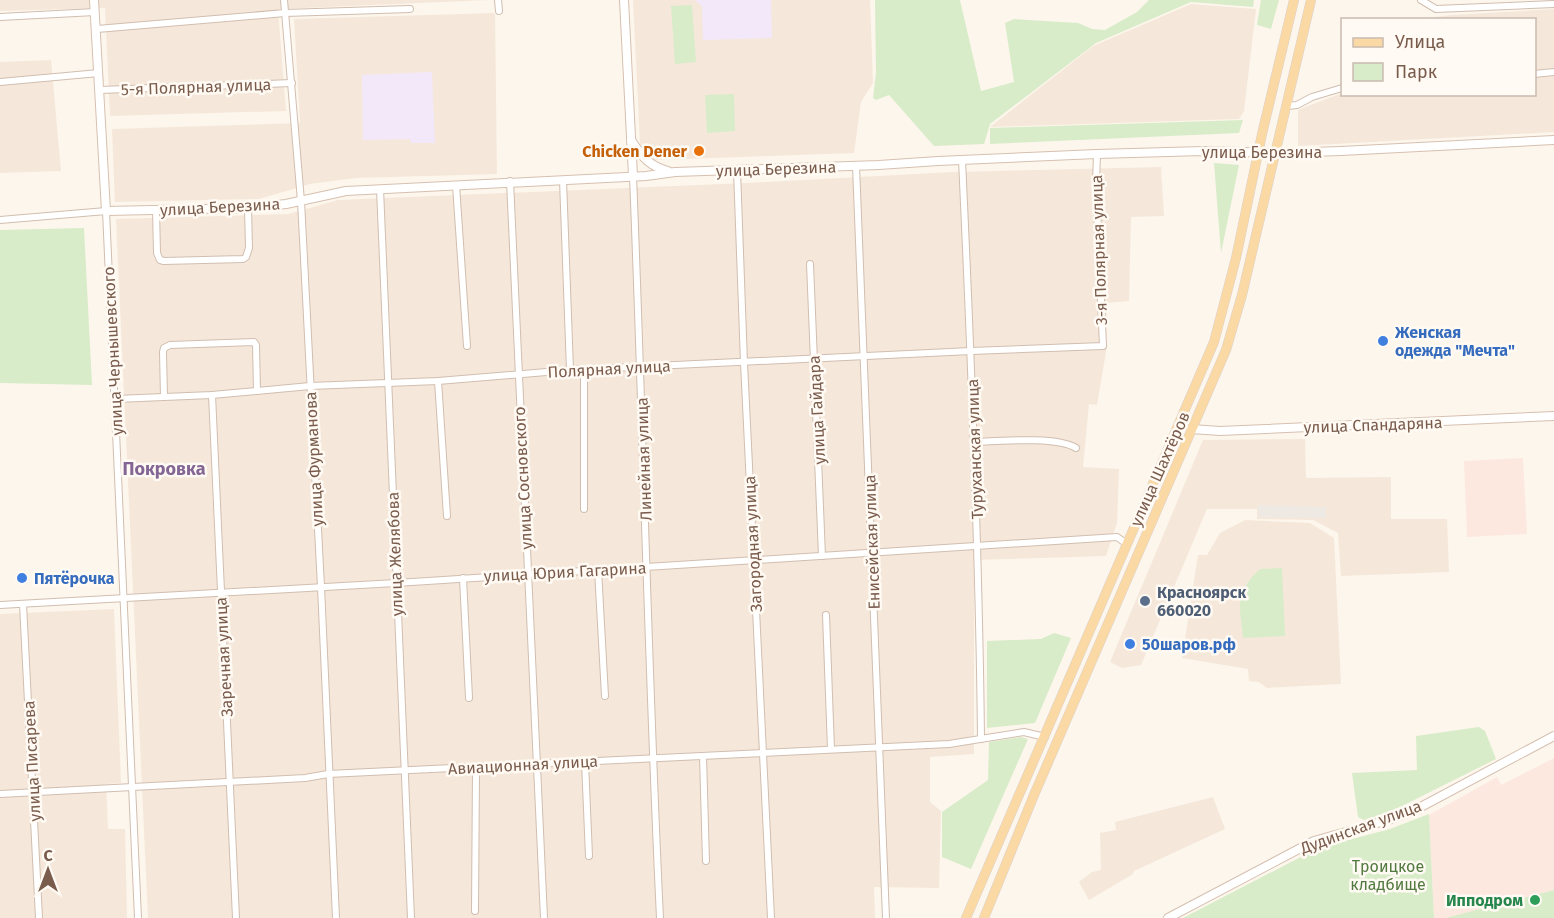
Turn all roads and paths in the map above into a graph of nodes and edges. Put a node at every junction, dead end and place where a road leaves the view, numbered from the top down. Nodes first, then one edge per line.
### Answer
1 (94, 0) edge
2 (284, 0) edge
3 (498, 0) edge
4 (624, 0) edge
5 (1294, 0) edge
6 (1311, 0) edge
7 (1421, 0) edge
8 (1554, 4) edge
9 (410, 9) dead end
10 (499, 11) dead end
11 (94, 12) junction
12 (285, 13) junction
13 (0, 17) edge
14 (97, 29) junction
15 (99, 72) junction
16 (1554, 72) edge
17 (1536, 74) edge
18 (0, 82) edge
19 (292, 83) junction
20 (1341, 88) edge
21 (100, 90) junction
22 (1287, 106) junction
23 (631, 140) junction
24 (1554, 140) edge
25 (1259, 151) junction
26 (1276, 153) junction
27 (1097, 154) junction
28 (962, 160) junction
29 (856, 166) junction
30 (737, 170) junction
31 (675, 172) junction
32 (633, 176) junction
33 (563, 180) junction
34 (510, 181) junction
35 (456, 185) junction
36 (380, 189) junction
37 (301, 201) junction
38 (248, 208) junction
39 (156, 210) junction
40 (106, 211) junction
41 (0, 220) edge
42 (810, 264) dead end
43 (467, 346) dead end
44 (1103, 346) joint
45 (971, 351) junction
46 (864, 357) junction
47 (815, 358) junction
48 (744, 363) junction
49 (641, 368) junction
50 (570, 370) junction
51 (584, 370) junction
52 (518, 374) junction
53 (438, 381) junction
54 (388, 383) junction
55 (310, 386) junction
56 (257, 391) junction
57 (212, 395) junction
58 (164, 397) junction
59 (116, 399) junction
60 (1554, 416) edge
61 (1191, 429) junction
62 (975, 442) junction
63 (1076, 448) dead end
64 (584, 509) dead end
65 (447, 516) dead end
66 (1127, 544) junction
67 (978, 547) junction
68 (873, 554) junction
69 (822, 556) junction
70 (754, 561) junction
71 (648, 568) junction
72 (598, 570) junction
73 (528, 574) junction
74 (463, 578) junction
75 (396, 583) junction
76 (321, 587) junction
77 (220, 592) junction
78 (123, 598) junction
79 (23, 604) junction
80 (0, 605) edge
81 (826, 615) dead end
82 (605, 696) dead end
83 (469, 698) dead end
84 (1554, 736) edge
85 (1045, 737) junction
86 (981, 739) junction
87 (879, 747) junction
88 (831, 749) junction
89 (763, 752) junction
90 (703, 756) junction
91 (652, 759) junction
92 (585, 762) junction
93 (536, 764) junction
94 (476, 769) junction
95 (405, 771) junction
96 (328, 774) junction
97 (230, 782) junction
98 (132, 787) junction
99 (34, 792) junction
100 (0, 794) edge
101 (589, 856) dead end
102 (706, 861) dead end
103 (475, 911) dead end
104 (39, 918) edge
105 (138, 918) edge
106 (236, 918) edge
107 (336, 918) edge
108 (411, 918) edge
109 (544, 918) edge
110 (660, 918) edge
111 (771, 918) edge
112 (886, 918) edge
113 (966, 918) edge
114 (984, 918) edge
115 (1168, 918) edge

1 - 11 street, улица Чернышевского
2 - 12 street, улица Фурманова
3 - 10 street
4 - 23 street, Линейная улица
5 - 25 main road, улица Шахтёров
6 - 22 main road, улица Шахтёров
7 - 8 street
9 - 12 street
11 - 13 street
11 - 14 street, улица Чернышевского
12 - 14 street
12 - 19 street, улица Фурманова
14 - 15 street, улица Чернышевского
15 - 18 street, 5-я Полярная улица
15 - 21 street, улица Чернышевского
16 - 17 street
19 - 21 street, 5-я Полярная улица
19 - 37 street, улица Фурманова
20 - 22 street
21 - 40 street, улица Чернышевского
22 - 26 main road, улица Шахтёров
23 - 31 street
23 - 32 street, Линейная улица
24 - 26 street, улица Березина
25 - 26 street, улица Березина
25 - 27 street, улица Березина
25 - 66 main road, улица Шахтёров
26 - 61 main road, улица Шахтёров
27 - 28 street, улица Березина
27 - 44 street, 3-я Полярная улица
28 - 29 street, улица Березина
28 - 45 street, Туруханская улица
29 - 30 street, улица Березина
29 - 46 street, Енисейская улица
30 - 31 street, улица Березина
30 - 48 street, Загородная улица
31 - 32 street, улица Березина
32 - 33 street, улица Березина
32 - 49 street, Линейная улица
33 - 34 street, улица Березина
33 - 50 street
34 - 35 street, улица Березина
34 - 52 street, улица Сосновского
35 - 36 street, улица Березина
35 - 43 street
36 - 37 street, улица Березина
36 - 54 street, улица Желябова
37 - 38 street, улица Березина
37 - 55 street, улица Фурманова
38 - 39 street, улица Березина
38 - 39 street
39 - 40 street, улица Березина
40 - 41 street, улица Березина
40 - 59 street, улица Чернышевского
42 - 47 street, улица Гайдара
44 - 45 street, Полярная улица
45 - 46 street, Полярная улица
45 - 62 street, Туруханская улица
46 - 47 street, Полярная улица
46 - 68 street, Енисейская улица
47 - 48 street, Полярная улица
47 - 69 street, улица Гайдара
48 - 49 street, Полярная улица
48 - 70 street, Загородная улица
49 - 51 street, Полярная улица
49 - 71 street, Линейная улица
50 - 51 street, Полярная улица
50 - 52 street, Полярная улица
51 - 64 street
52 - 53 street, Полярная улица
52 - 73 street, улица Сосновского
53 - 54 street, Полярная улица
53 - 65 street
54 - 55 street, Полярная улица
54 - 75 street, улица Желябова
55 - 56 street, Полярная улица
55 - 76 street, улица Фурманова
56 - 57 street, Полярная улица
56 - 58 street
57 - 58 street, Полярная улица
57 - 77 street, Заречная улица
58 - 59 street, Полярная улица
59 - 78 street, улица Чернышевского
60 - 61 street, улица Спандаряна
61 - 114 main road, улица Шахтёров
62 - 63 street
62 - 67 street, Туруханская улица
66 - 67 street, улица Юрия Гагарина
66 - 85 main road, улица Шахтёров
67 - 68 street, улица Юрия Гагарина
67 - 86 street, Туруханская улица
68 - 69 street, улица Юрия Гагарина
68 - 87 street, Енисейская улица
69 - 70 street, улица Юрия Гагарина
70 - 71 street, улица Юрия Гагарина
70 - 89 street, Загородная улица
71 - 72 street, улица Юрия Гагарина
71 - 91 street, Линейная улица
72 - 73 street, улица Юрия Гагарина
72 - 82 street
73 - 74 street, улица Юрия Гагарина
73 - 93 street, улица Сосновского
74 - 75 street, улица Юрия Гагарина
74 - 83 street
75 - 76 street, улица Юрия Гагарина
75 - 95 street, улица Желябова
76 - 77 street, улица Юрия Гагарина
76 - 96 street, улица Фурманова
77 - 78 street, улица Юрия Гагарина
77 - 97 street, Заречная улица
78 - 79 street, улица Юрия Гагарина
78 - 98 street, улица Чернышевского
79 - 80 street, улица Юрия Гагарина
79 - 99 street, улица Писарева
81 - 88 street
84 - 115 street, Дудинская улица
85 - 86 street, Авиационная улица
85 - 113 main road, улица Шахтёров
86 - 87 street, Авиационная улица
87 - 88 street, Авиационная улица
87 - 112 street, Енисейская улица
88 - 89 street, Авиационная улица
89 - 90 street, Авиационная улица
89 - 111 street, Загородная улица
90 - 91 street, Авиационная улица
90 - 102 street
91 - 92 street, Авиационная улица
91 - 110 street, Линейная улица
92 - 93 street, Авиационная улица
92 - 101 street
93 - 94 street, Авиационная улица
93 - 109 street, улица Сосновского
94 - 95 street, Авиационная улица
94 - 103 street
95 - 96 street, Авиационная улица
95 - 108 street, улица Желябова
96 - 97 street, Авиационная улица
96 - 107 street, улица Фурманова
97 - 98 street, Авиационная улица
97 - 106 street, Заречная улица
98 - 99 street, Авиационная улица
98 - 105 street, улица Чернышевского
99 - 100 street, Авиационная улица
99 - 104 street, улица Писарева

